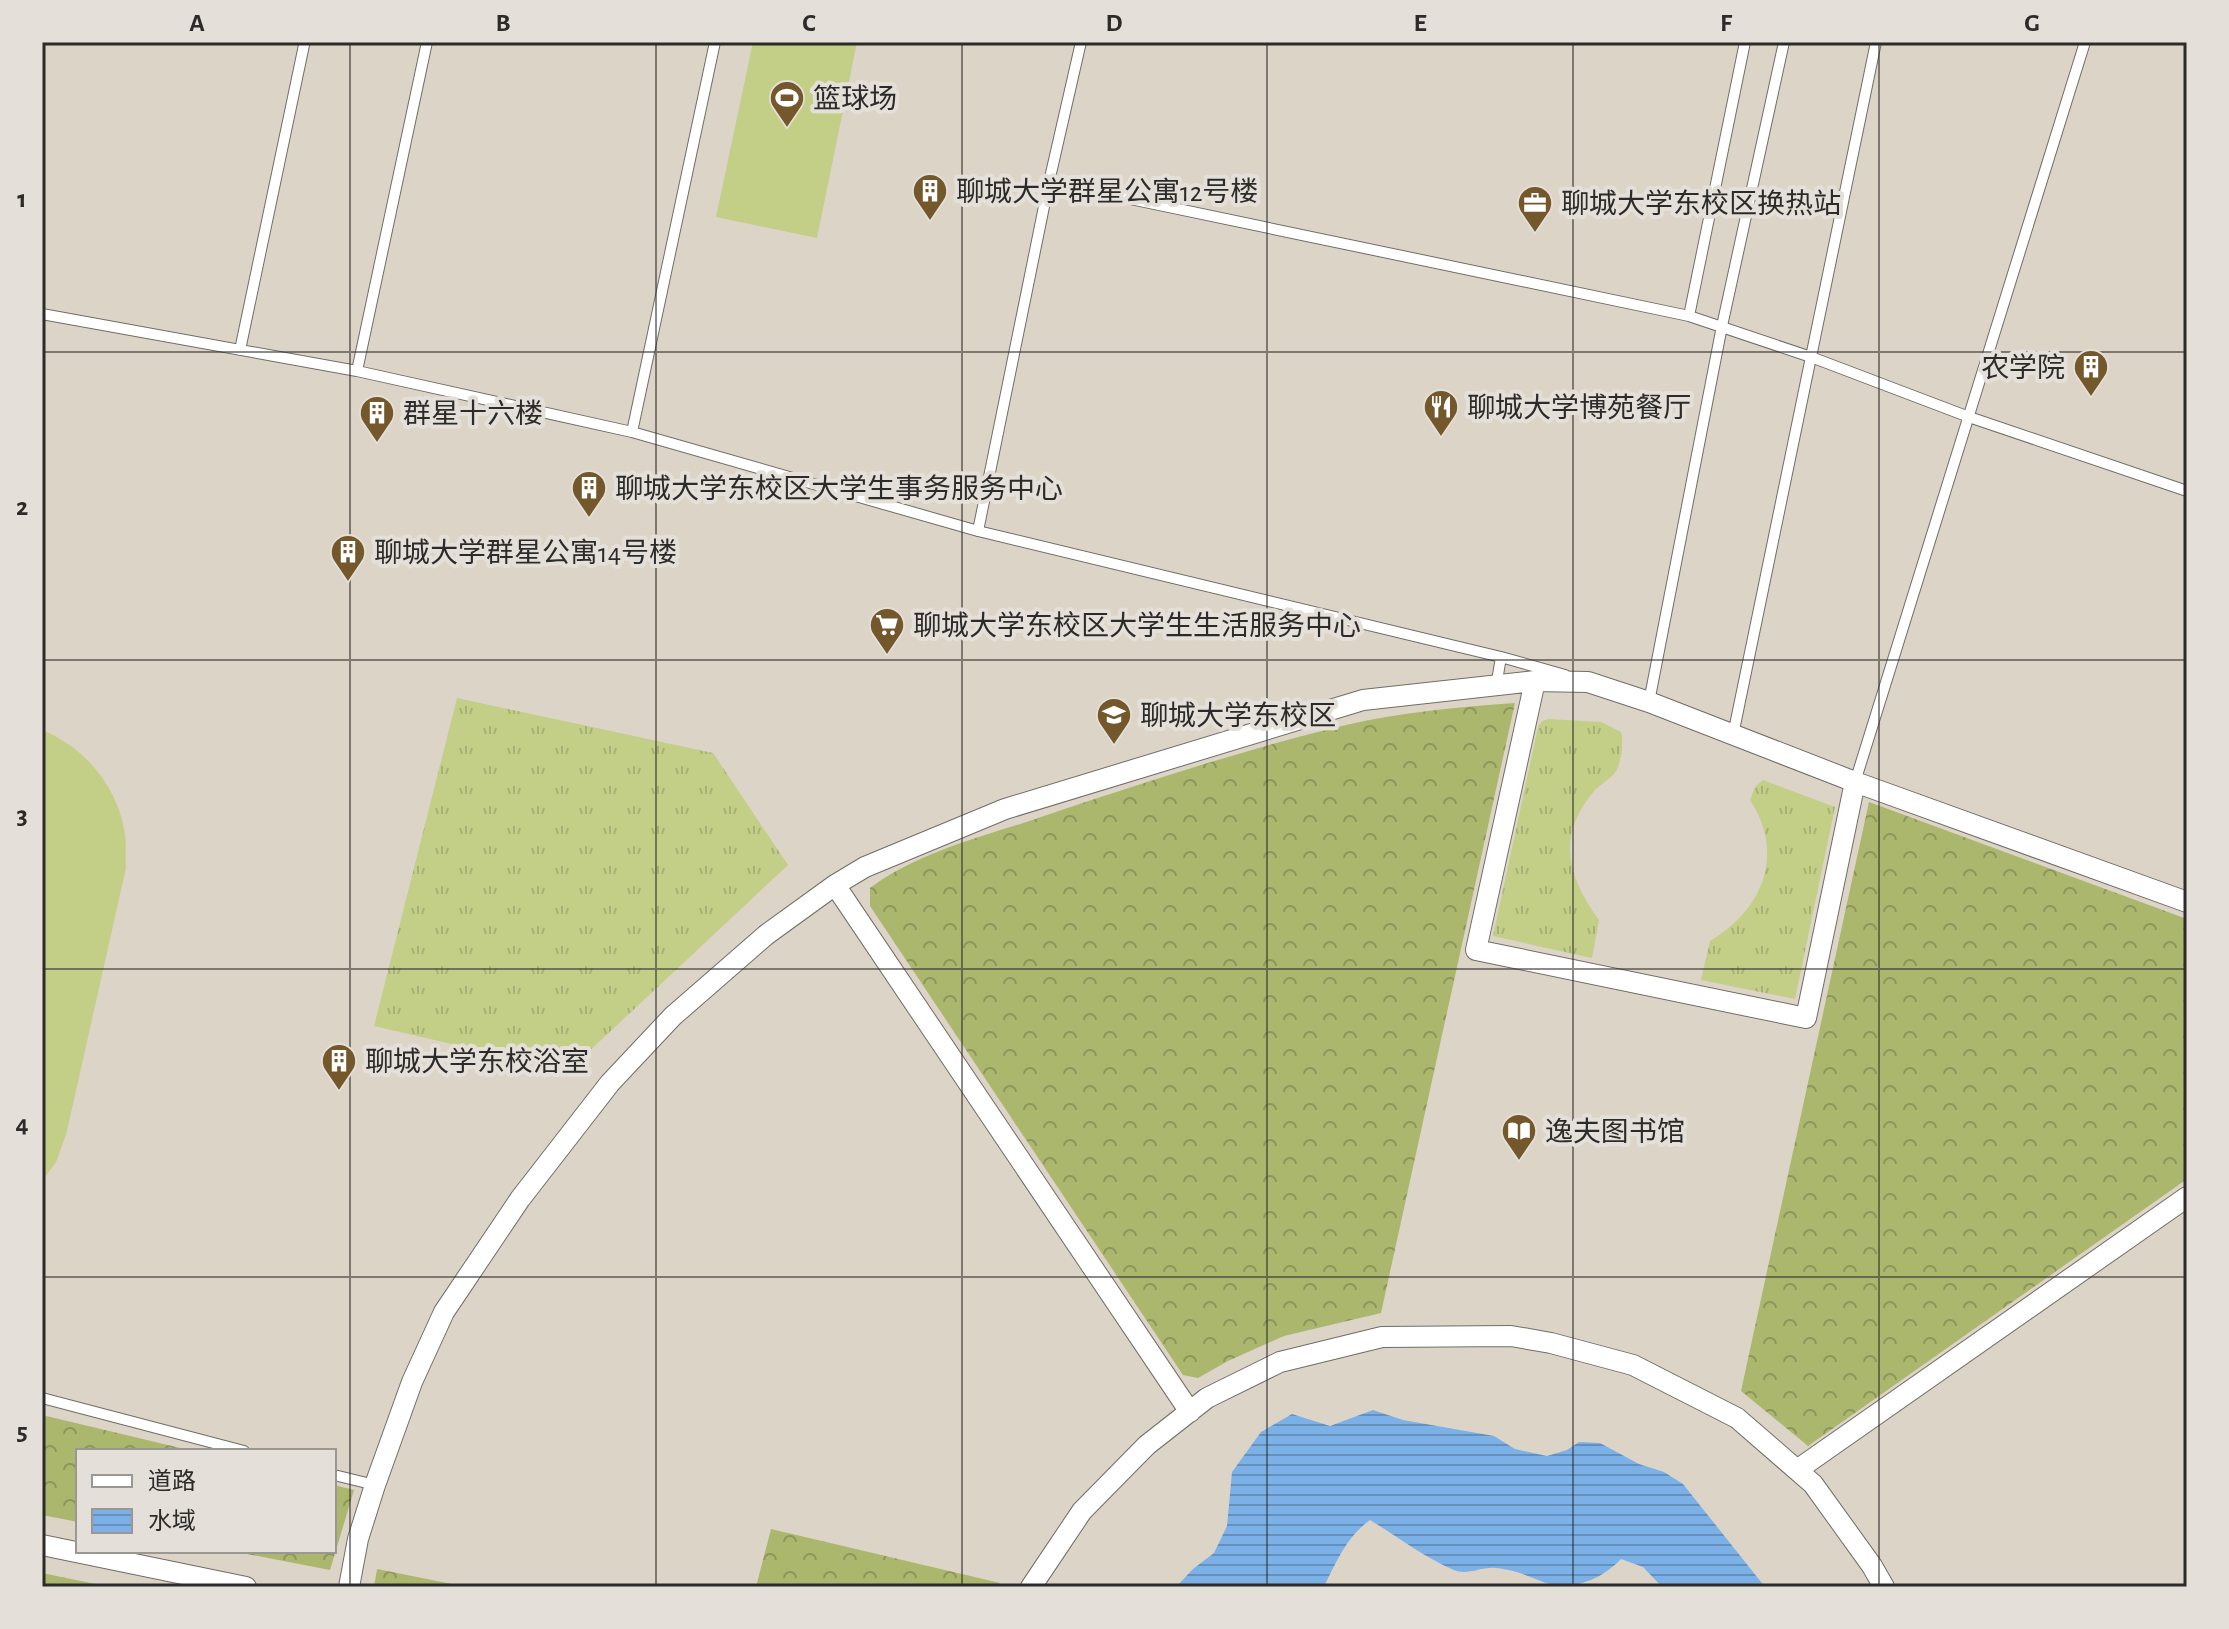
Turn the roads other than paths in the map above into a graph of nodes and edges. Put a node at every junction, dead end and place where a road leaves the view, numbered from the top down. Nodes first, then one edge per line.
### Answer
1 (290, 42) edge
2 (427, 42) edge
3 (715, 42) edge
4 (1081, 42) edge
5 (1745, 42) edge
6 (1784, 42) edge
7 (1876, 42) edge
8 (2085, 42) edge
9 (305, 44) edge
10 (1049, 182) junction
11 (42, 314) edge
12 (1689, 316) junction
13 (1722, 326) junction
14 (240, 350) junction
15 (1811, 357) junction
16 (357, 371) junction
17 (1969, 417) junction
18 (632, 432) junction
19 (2187, 491) edge
20 (978, 531) junction
21 (1501, 657) junction
22 (1535, 681) junction
23 (1588, 682) junction
24 (1496, 687) junction
25 (1649, 702) junction
26 (1733, 735) junction
27 (1855, 782) junction
28 (835, 885) junction
29 (2187, 902) edge
30 (2187, 1197) edge
31 (42, 1398) edge
32 (1190, 1412) junction
33 (236, 1449) edge
34 (1797, 1470) junction
35 (336, 1475) edge
36 (375, 1485) junction
37 (42, 1545) edge
38 (76, 1552) edge
39 (81, 1553) edge
40 (246, 1587) edge
41 (349, 1587) edge
42 (1031, 1587) edge
43 (1884, 1587) edge

1 - 9 lane
2 - 16 lane
3 - 18 lane
4 - 10 lane
5 - 12 lane
6 - 13 lane
7 - 15 lane
8 - 17 lane
9 - 14 lane
10 - 12 lane
10 - 20 lane
11 - 14 lane
12 - 13 lane
13 - 15 lane
13 - 25 lane
14 - 16 lane
15 - 17 lane
15 - 26 lane
16 - 18 lane
17 - 19 lane
17 - 27 lane
18 - 20 lane
20 - 21 lane
21 - 23 lane
21 - 24 lane
22 - 23 street
22 - 24 street
22 - 27 street
23 - 25 street
24 - 28 street
25 - 26 street
26 - 27 street
27 - 29 street
28 - 32 street
28 - 36 street
30 - 34 street
31 - 33 lane
32 - 34 street
32 - 42 street
34 - 43 street
35 - 36 lane
36 - 41 street
37 - 38 street
39 - 40 street

